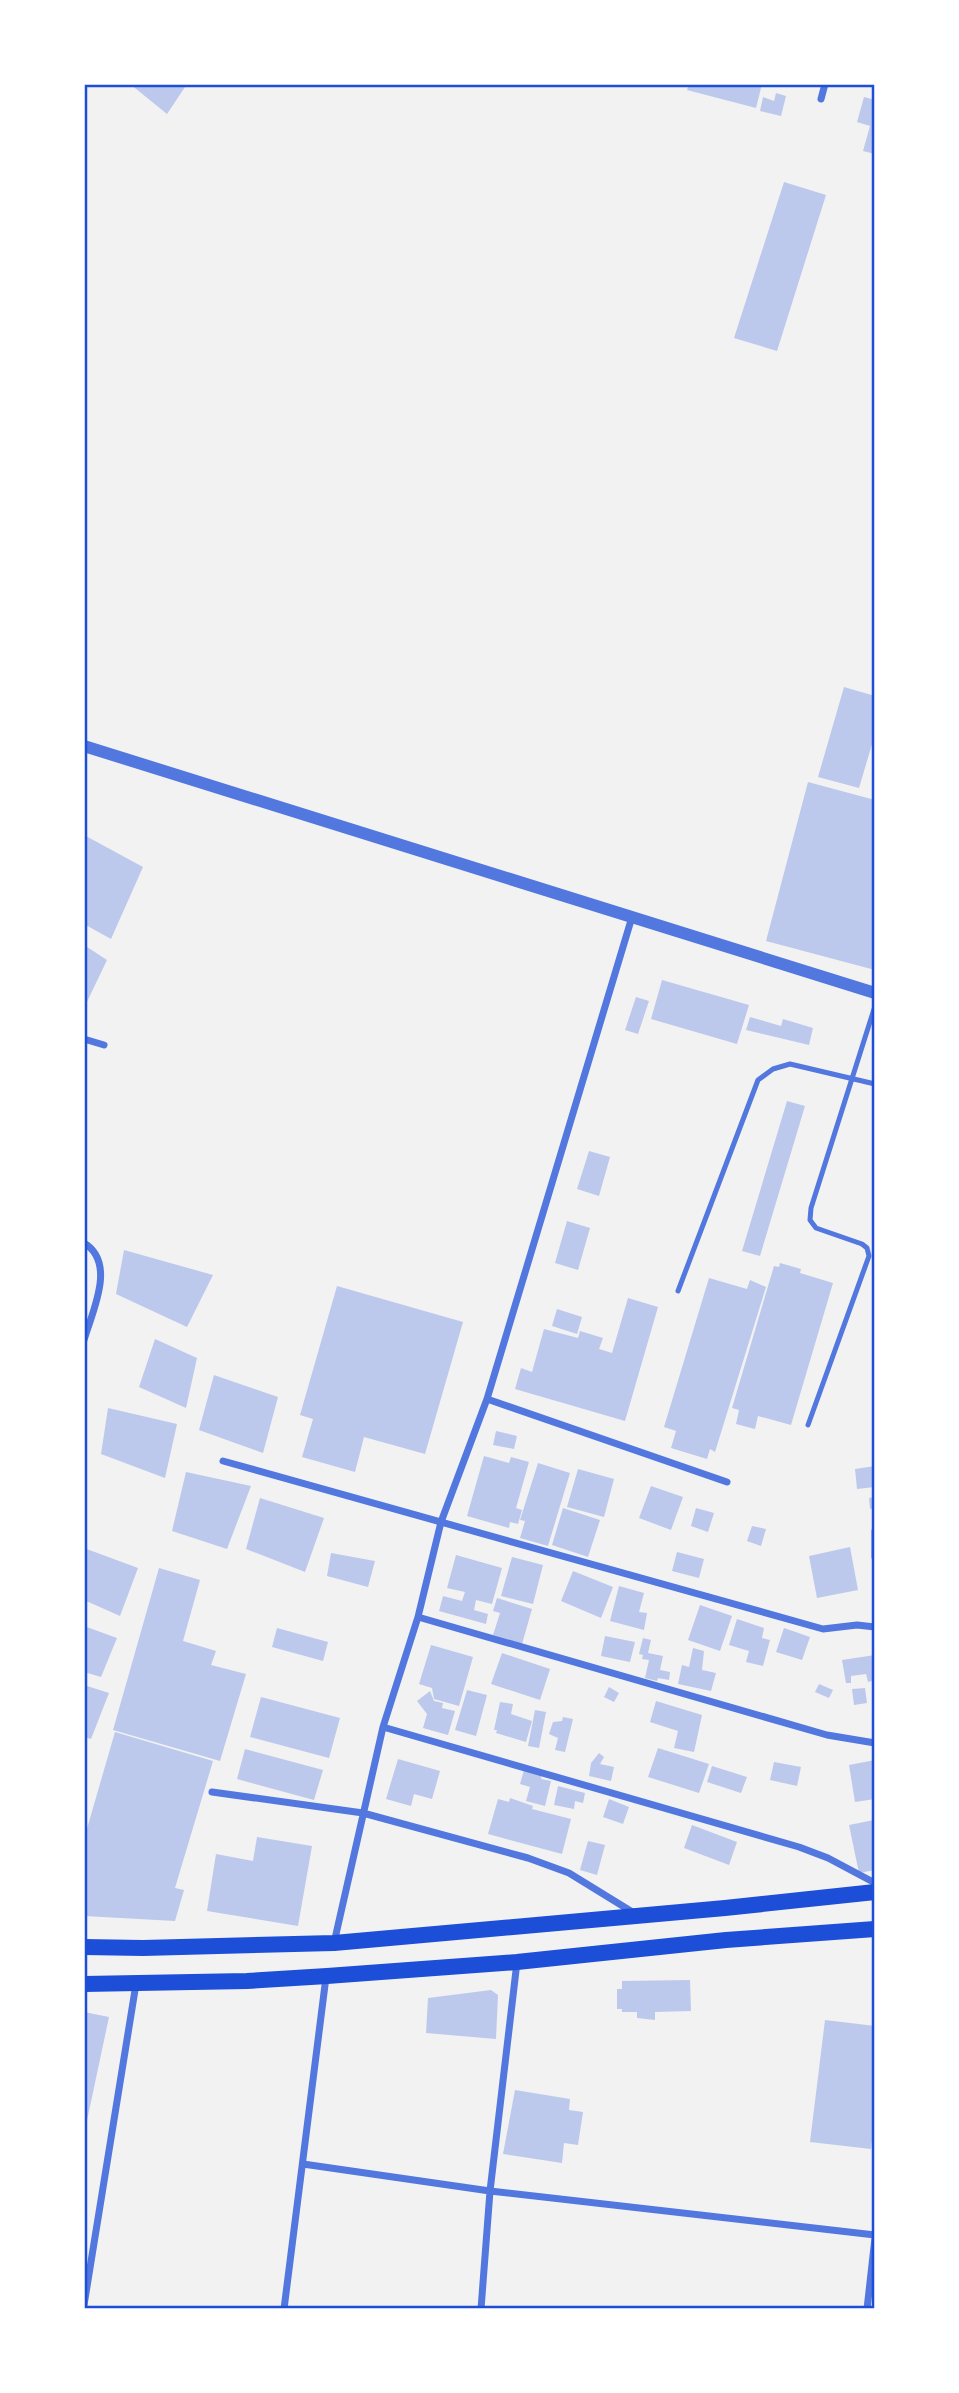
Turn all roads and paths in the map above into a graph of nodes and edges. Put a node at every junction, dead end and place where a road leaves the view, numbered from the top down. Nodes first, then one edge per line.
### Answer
1 (825, 84) edge
2 (821, 99) dead end
3 (84, 746) edge
4 (632, 917) junction
5 (875, 993) edge
6 (875, 1006) edge
7 (84, 1039) edge
8 (104, 1045) dead end
9 (852, 1078) junction
10 (875, 1084) edge
11 (84, 1243) edge
12 (678, 1291) dead end
13 (84, 1340) edge
14 (487, 1399) junction
15 (808, 1424) dead end
16 (223, 1461) dead end
17 (727, 1482) dead end
18 (441, 1522) junction
19 (875, 1531) edge
20 (875, 1557) edge
21 (418, 1617) junction
22 (875, 1628) edge
23 (383, 1727) junction
24 (875, 1743) edge
25 (212, 1792) dead end
26 (363, 1812) junction
27 (875, 1883) edge
28 (875, 1892) edge
29 (639, 1916) junction
30 (875, 1929) edge
31 (334, 1943) junction
32 (84, 1947) edge
33 (517, 1962) junction
34 (327, 1976) junction
35 (136, 1983) junction
36 (84, 1984) edge
37 (303, 2164) junction
38 (490, 2191) junction
39 (875, 2236) edge
40 (84, 2305) edge
41 (284, 2309) edge
42 (481, 2309) edge
43 (867, 2309) edge

1 - 2 street
3 - 4 street
4 - 5 street
4 - 14 street
6 - 9 lane
7 - 8 street
9 - 10 lane
9 - 12 lane
9 - 15 lane
11 - 13 street
14 - 17 street
14 - 18 street
16 - 18 street
18 - 21 street
18 - 22 street
19 - 20 street
21 - 23 street
21 - 24 street
23 - 26 street
23 - 27 street
25 - 26 street
26 - 29 street
26 - 31 street
28 - 29 main road
29 - 31 main road
30 - 33 main road
31 - 32 main road
33 - 34 main road
33 - 38 street
34 - 35 main road
34 - 37 street
35 - 36 main road
35 - 40 street
37 - 38 street
37 - 41 street
38 - 39 street
38 - 42 street
39 - 43 street

